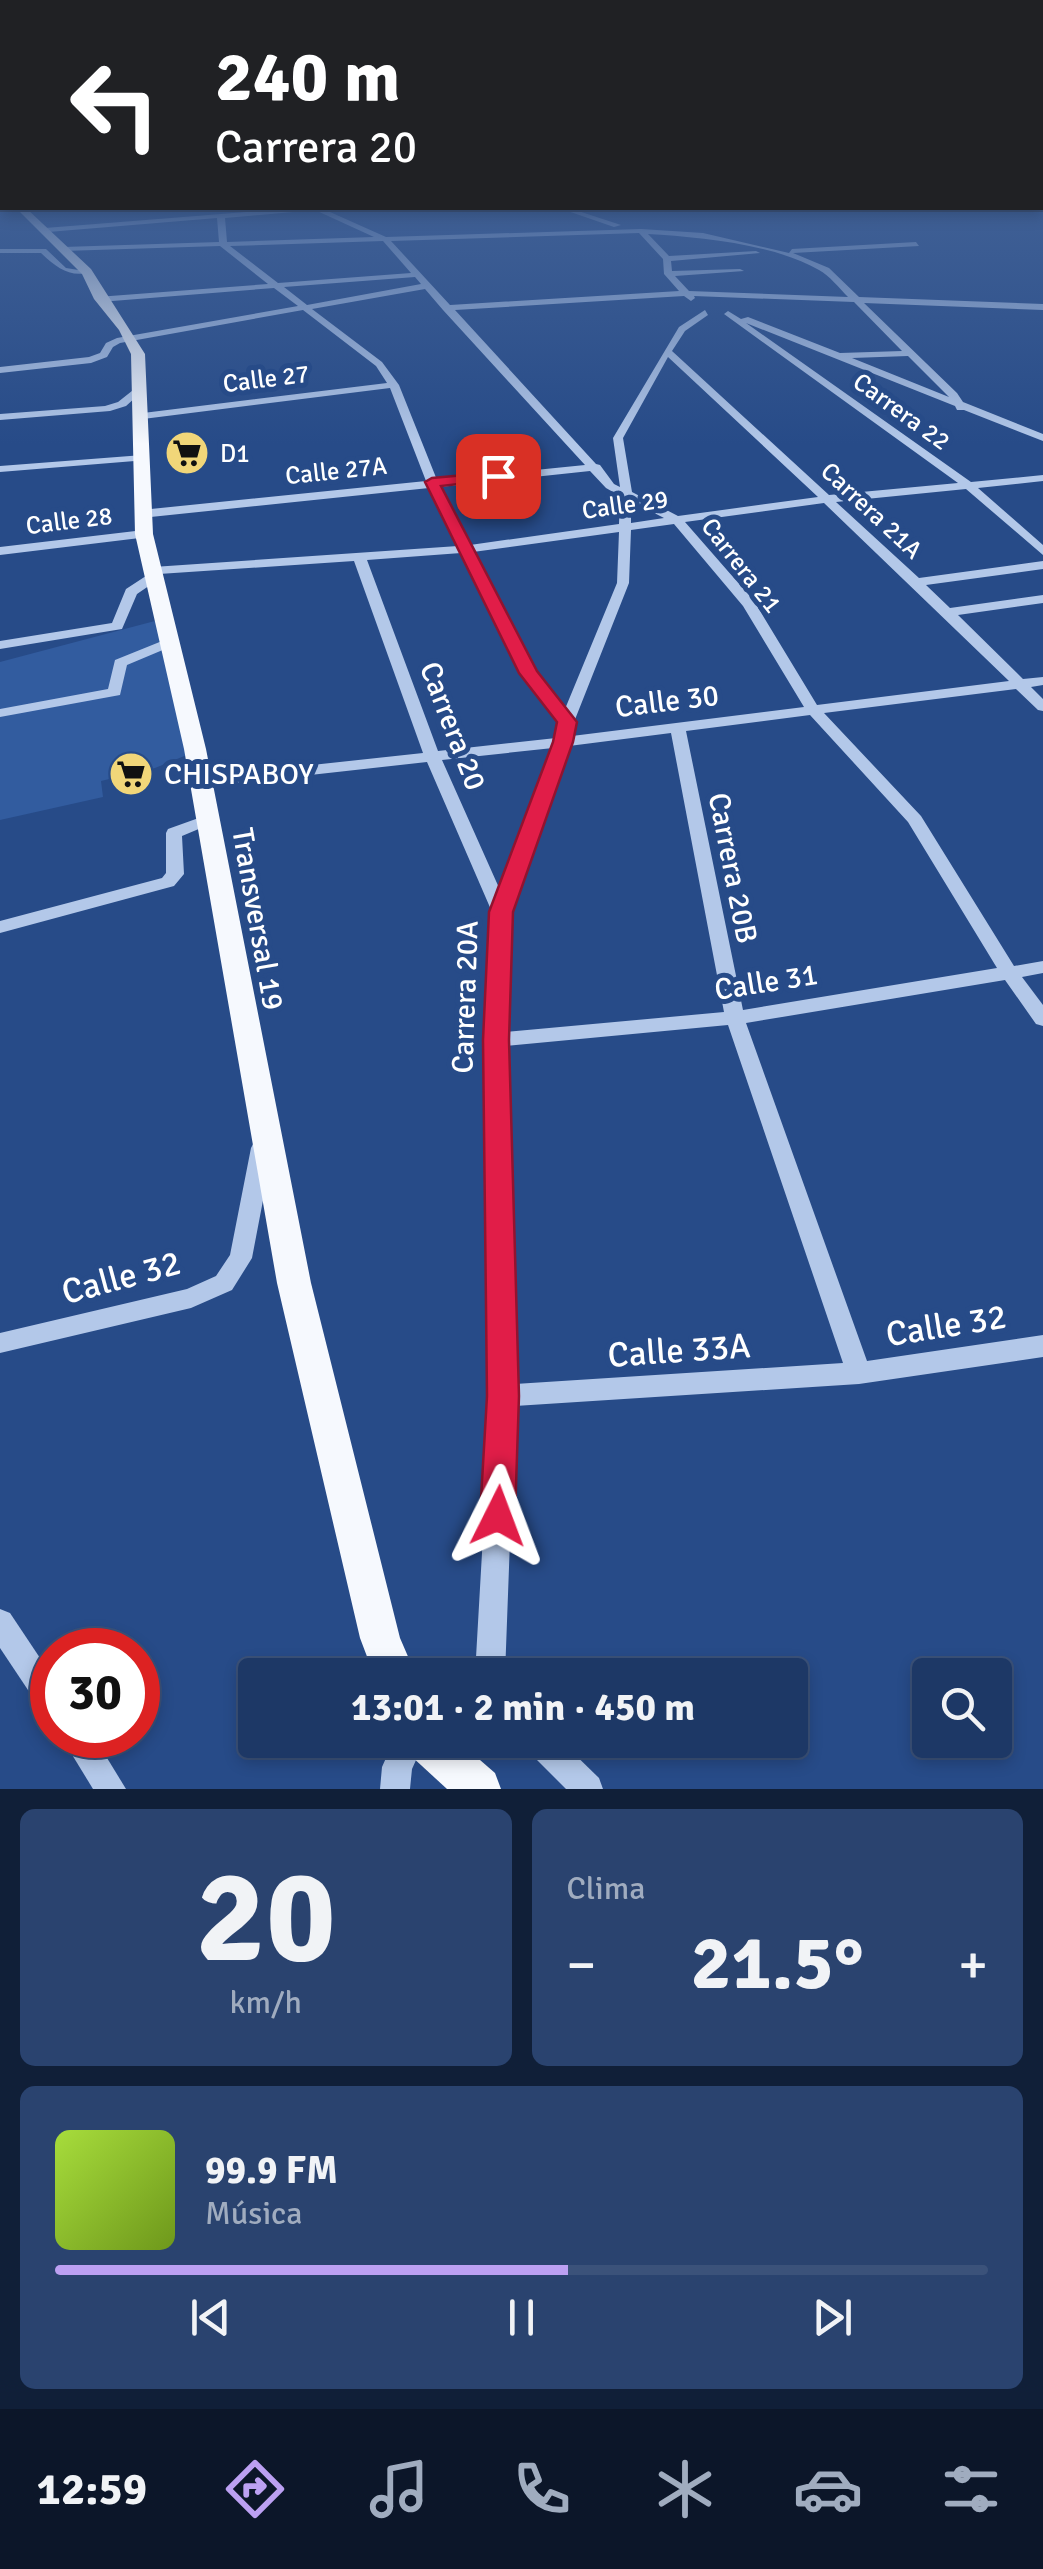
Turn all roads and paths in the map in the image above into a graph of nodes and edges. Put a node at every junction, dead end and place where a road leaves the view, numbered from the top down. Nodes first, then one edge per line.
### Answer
1 (89, 276) edge
2 (267, 276) edge
3 (417, 276) edge
4 (670, 276) edge
5 (832, 276) edge
6 (420, 280) junction
7 (280, 286) junction
8 (686, 293) junction
9 (100, 298) junction
10 (850, 298) junction
11 (446, 308) junction
12 (1043, 308) edge
13 (308, 310) junction
14 (705, 313) junction
15 (728, 314) junction
16 (256, 319) junction
17 (261, 333) dead end
18 (132, 339) junction
19 (666, 351) junction
20 (911, 354) junction
21 (836, 356) junction
22 (1, 372) edge
23 (394, 385) junction
24 (142, 386) junction
25 (962, 408) junction
26 (144, 416) junction
27 (0, 417) edge
28 (1043, 438) edge
29 (143, 458) junction
30 (596, 467) junction
31 (0, 469) edge
32 (1043, 478) edge
33 (432, 482) junction
34 (968, 486) junction
35 (625, 494) junction
36 (828, 500) junction
37 (677, 520) junction
38 (142, 524) junction
39 (624, 527) junction
40 (466, 549) junction
41 (1043, 551) edge
42 (0, 552) edge
43 (359, 556) junction
44 (1043, 565) edge
45 (153, 574) junction
46 (916, 582) junction
47 (1043, 598) edge
48 (947, 613) junction
49 (172, 642) junction
50 (0, 645) edge
51 (1043, 681) edge
52 (1020, 684) junction
53 (1043, 707) edge
54 (813, 710) junction
55 (0, 713) edge
56 (567, 722) junction
57 (678, 728) junction
58 (563, 742) junction
59 (434, 758) junction
60 (201, 782) junction
61 (207, 820) junction
62 (501, 912) junction
63 (0, 927) edge
64 (1043, 967) edge
65 (1009, 972) junction
66 (735, 1018) junction
67 (1043, 1019) edge
68 (496, 1040) junction
69 (264, 1135) junction
70 (0, 1343) edge
71 (1043, 1346) edge
72 (860, 1373) junction
73 (503, 1396) junction
74 (0, 1623) edge
75 (388, 1658) edge
76 (491, 1658) edge
77 (30, 1669) edge
78 (90, 1758) edge
79 (402, 1758) edge
80 (558, 1758) edge
81 (111, 1789) edge
82 (396, 1789) edge
83 (588, 1789) edge

1 - 9 main road, Transversal 19
2 - 7 street
3 - 6 street, Carrera 21
4 - 8 street
5 - 10 street
6 - 7 street
6 - 11 street, Carrera 21
6 - 13 street
7 - 9 street
7 - 13 street
8 - 10 street
8 - 11 street
8 - 14 street
9 - 18 main road, Transversal 19
10 - 12 street
10 - 20 street
11 - 30 street, Carrera 21
13 - 16 street
13 - 23 street
14 - 15 street
14 - 19 street, Carrera 20A
15 - 21 street
15 - 34 street, Carrera 22
16 - 17 street
16 - 18 street
18 - 22 street
18 - 24 main road, Transversal 19
19 - 35 street, Carrera 20A
19 - 36 street, Carrera 21A
20 - 21 street
20 - 25 street
21 - 25 street
23 - 26 street, Calle 27
23 - 33 street
24 - 26 main road, Transversal 19
24 - 27 street
25 - 28 street
26 - 29 main road, Transversal 19
29 - 31 street
29 - 38 main road, Transversal 19
30 - 33 street, Calle 27A
30 - 35 street, Carrera 21
32 - 34 street, Calle 29
33 - 38 street, Calle 27A
33 - 40 street
34 - 36 street, Calle 29
34 - 41 street, Carrera 22
35 - 37 street, Carrera 21
35 - 39 street, Carrera 20A
36 - 37 street, Calle 29
36 - 46 street, Carrera 21A
37 - 39 street, Calle 29
37 - 54 street, Carrera 21
38 - 42 street, Calle 28
38 - 45 main road, Transversal 19
39 - 40 street, Calle 29
39 - 56 street, Carrera 20A
40 - 43 street, Calle 29
40 - 56 street
43 - 45 street, Calle 29
43 - 59 street, Carrera 20
44 - 46 street
45 - 49 main road, Transversal 19
45 - 50 street
46 - 48 street, Carrera 21A
47 - 48 street
48 - 52 street, Carrera 21A
49 - 55 street
49 - 60 main road, Transversal 19
51 - 52 street, Calle 30
52 - 53 street, Carrera 21A
52 - 54 street, Calle 30
54 - 57 street, Calle 30
54 - 65 street, Carrera 21
56 - 58 street, Carrera 20A
57 - 58 street, Calle 30
57 - 66 street, Carrera 20B
58 - 59 street, Calle 30
58 - 62 street, Carrera 20A
59 - 60 street, Calle 30
59 - 62 street, Carrera 20
60 - 61 main road, Transversal 19
61 - 63 street
61 - 69 main road, Transversal 19
62 - 68 street, Carrera 20A
64 - 65 street, Calle 31
65 - 66 street, Calle 31
65 - 67 street, Carrera 21
66 - 68 street, Calle 31
66 - 72 street
68 - 73 street, Carrera 20A
69 - 70 street, Calle 32
69 - 75 main road, Transversal 19
71 - 72 street, Calle 32
72 - 73 street, Calle 33A
73 - 76 street, Carrera 20A
74 - 77 street
78 - 81 street
79 - 82 street
80 - 83 street

